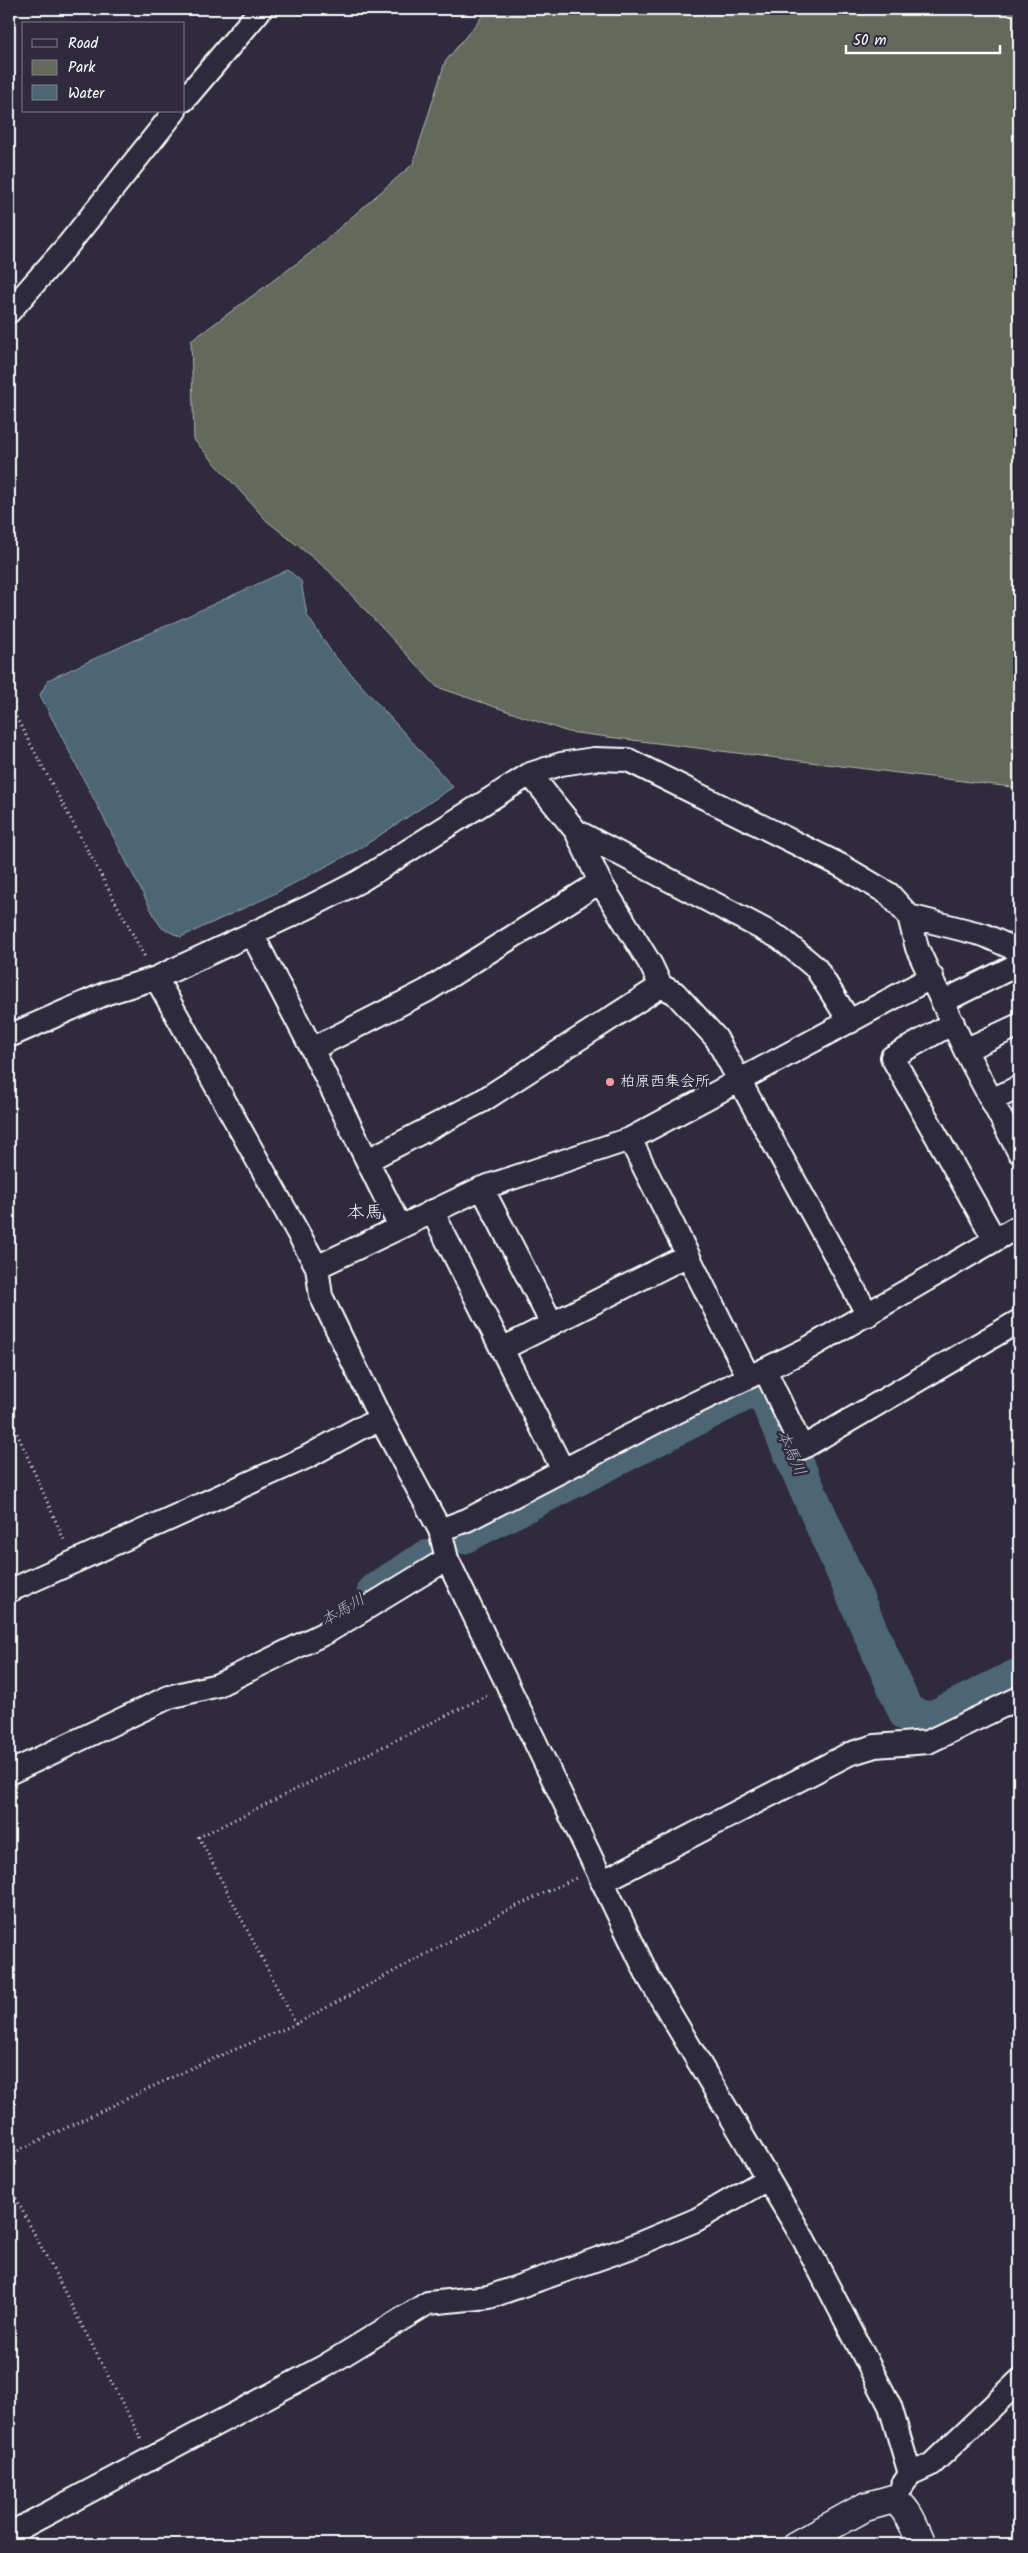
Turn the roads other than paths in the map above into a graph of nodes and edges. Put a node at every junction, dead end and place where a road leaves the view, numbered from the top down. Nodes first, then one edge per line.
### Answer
1 (261, 9) edge
2 (185, 99) edge
3 (174, 112) edge
4 (9, 312) edge
5 (530, 774) junction
6 (576, 831) junction
7 (600, 882) junction
8 (908, 916) junction
9 (252, 934) junction
10 (1019, 951) edge
11 (1019, 964) edge
12 (932, 977) junction
13 (156, 978) junction
14 (661, 986) junction
15 (944, 1001) junction
16 (850, 1022) junction
17 (953, 1023) junction
18 (1019, 1025) edge
19 (9, 1036) edge
20 (312, 1049) junction
21 (965, 1050) junction
22 (740, 1080) junction
23 (1019, 1087) edge
24 (992, 1100) junction
25 (630, 1139) junction
26 (1019, 1152) edge
27 (368, 1160) junction
28 (482, 1188) junction
29 (432, 1211) junction
30 (399, 1225) junction
31 (1019, 1226) edge
32 (995, 1240) junction
33 (688, 1255) junction
34 (317, 1266) junction
35 (868, 1315) junction
36 (1019, 1321) edge
37 (552, 1324) junction
38 (502, 1349) junction
39 (757, 1373) junction
40 (381, 1420) junction
41 (564, 1470) junction
42 (444, 1545) junction
43 (9, 1591) edge
44 (1019, 1698) edge
45 (9, 1772) edge
46 (599, 1875) junction
47 (768, 2178) junction
48 (1019, 2381) edge
49 (910, 2474) junction
50 (893, 2498) junction
51 (9, 2534) edge
52 (798, 2544) edge
53 (922, 2544) edge

1 - 2 street
3 - 4 street
5 - 6 street
5 - 8 street
5 - 9 street
6 - 7 street
6 - 16 street
7 - 14 street
7 - 20 street
8 - 10 street
8 - 12 street
9 - 13 street
9 - 20 street
11 - 15 street
12 - 15 street
12 - 16 street
13 - 19 street
13 - 34 street
14 - 22 street
14 - 27 street
15 - 17 street
16 - 22 street
17 - 21 street
17 - 32 street
18 - 21 street
20 - 27 street
21 - 24 street
22 - 25 street
22 - 35 street
23 - 24 street
24 - 26 street
25 - 28 street
25 - 33 street
27 - 30 street
28 - 29 street
28 - 37 street
29 - 30 street
29 - 38 street
30 - 34 street
31 - 32 street
32 - 35 street
33 - 37 street
33 - 39 street
34 - 40 street
35 - 39 street
36 - 39 street
37 - 38 street
38 - 41 street
39 - 41 street
40 - 42 street
40 - 43 street
41 - 42 street
42 - 45 street
42 - 46 street
44 - 46 street
46 - 47 street
47 - 49 street
47 - 51 street
48 - 49 street
49 - 50 street
50 - 52 main road
50 - 53 main road

